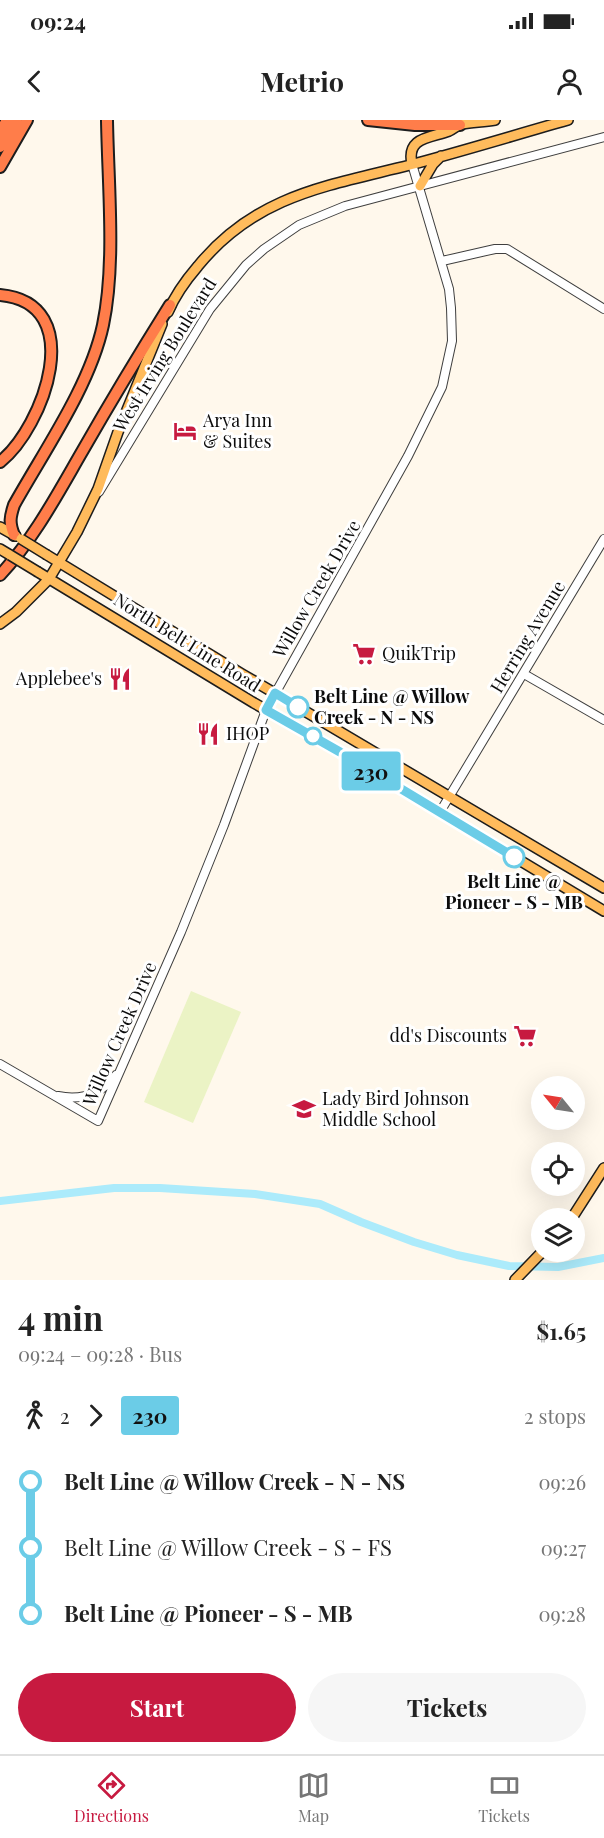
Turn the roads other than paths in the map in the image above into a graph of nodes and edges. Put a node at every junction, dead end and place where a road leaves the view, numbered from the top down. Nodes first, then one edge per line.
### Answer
1 (7, 120) edge
2 (16, 120) edge
3 (27, 120) edge
4 (107, 120) edge
5 (368, 120) edge
6 (495, 120) edge
7 (568, 120) edge
8 (460, 124) junction
9 (0, 132) edge
10 (604, 137) edge
11 (0, 147) edge
12 (442, 156) junction
13 (412, 164) junction
14 (0, 167) edge
15 (420, 186) junction
16 (442, 261) junction
17 (0, 295) edge
18 (170, 305) junction
19 (604, 309) edge
20 (0, 462) edge
21 (89, 509) junction
22 (0, 527) edge
23 (17, 537) junction
24 (604, 539) edge
25 (0, 549) edge
26 (58, 562) junction
27 (0, 575) edge
28 (49, 579) junction
29 (0, 624) edge
30 (524, 674) junction
31 (275, 693) junction
32 (266, 710) junction
33 (604, 720) edge
34 (449, 797) junction
35 (440, 812) junction
36 (604, 888) edge
37 (604, 911) edge
38 (0, 1064) edge
39 (123, 1067) junction
40 (49, 1094) junction
41 (604, 1168) edge
42 (578, 1208) edge
43 (532, 1262) edge
44 (515, 1280) edge

1 - 9 highway
2 - 11 highway
3 - 14 highway
4 - 23 highway
5 - 8 highway
6 - 8 main road
7 - 12 main road, West Irving Boulevard
8 - 13 main road
10 - 15 street, West Irving Boulevard
12 - 13 main road, West Irving Boulevard
12 - 15 main road
13 - 15 street, Willow Creek Drive
13 - 18 main road, West Irving Boulevard
15 - 16 street, Willow Creek Drive
15 - 21 street, West Irving Boulevard
16 - 19 street
16 - 31 street, Willow Creek Drive
17 - 20 highway
18 - 21 main road, West Irving Boulevard
18 - 27 highway
21 - 26 main road, West Irving Boulevard
22 - 23 main road, North Belt Line Road
23 - 26 main road, North Belt Line Road, bridge
24 - 30 street, Herring Avenue
25 - 28 main road, North Belt Line Road, bridge
26 - 28 main road, West Irving Boulevard
26 - 31 main road, North Belt Line Road
28 - 29 main road, West Irving Boulevard
28 - 32 main road, North Belt Line Road
30 - 33 street
30 - 34 street, Herring Avenue
31 - 32 street, Willow Creek Drive
31 - 34 main road, North Belt Line Road
32 - 35 main road, North Belt Line Road
32 - 39 street, Willow Creek Drive
34 - 35 street, Herring Avenue
34 - 36 main road, North Belt Line Road
35 - 37 main road, North Belt Line Road
38 - 40 street
39 - 40 street
39 - 40 street, Willow Creek Drive
41 - 42 main road
43 - 44 main road

